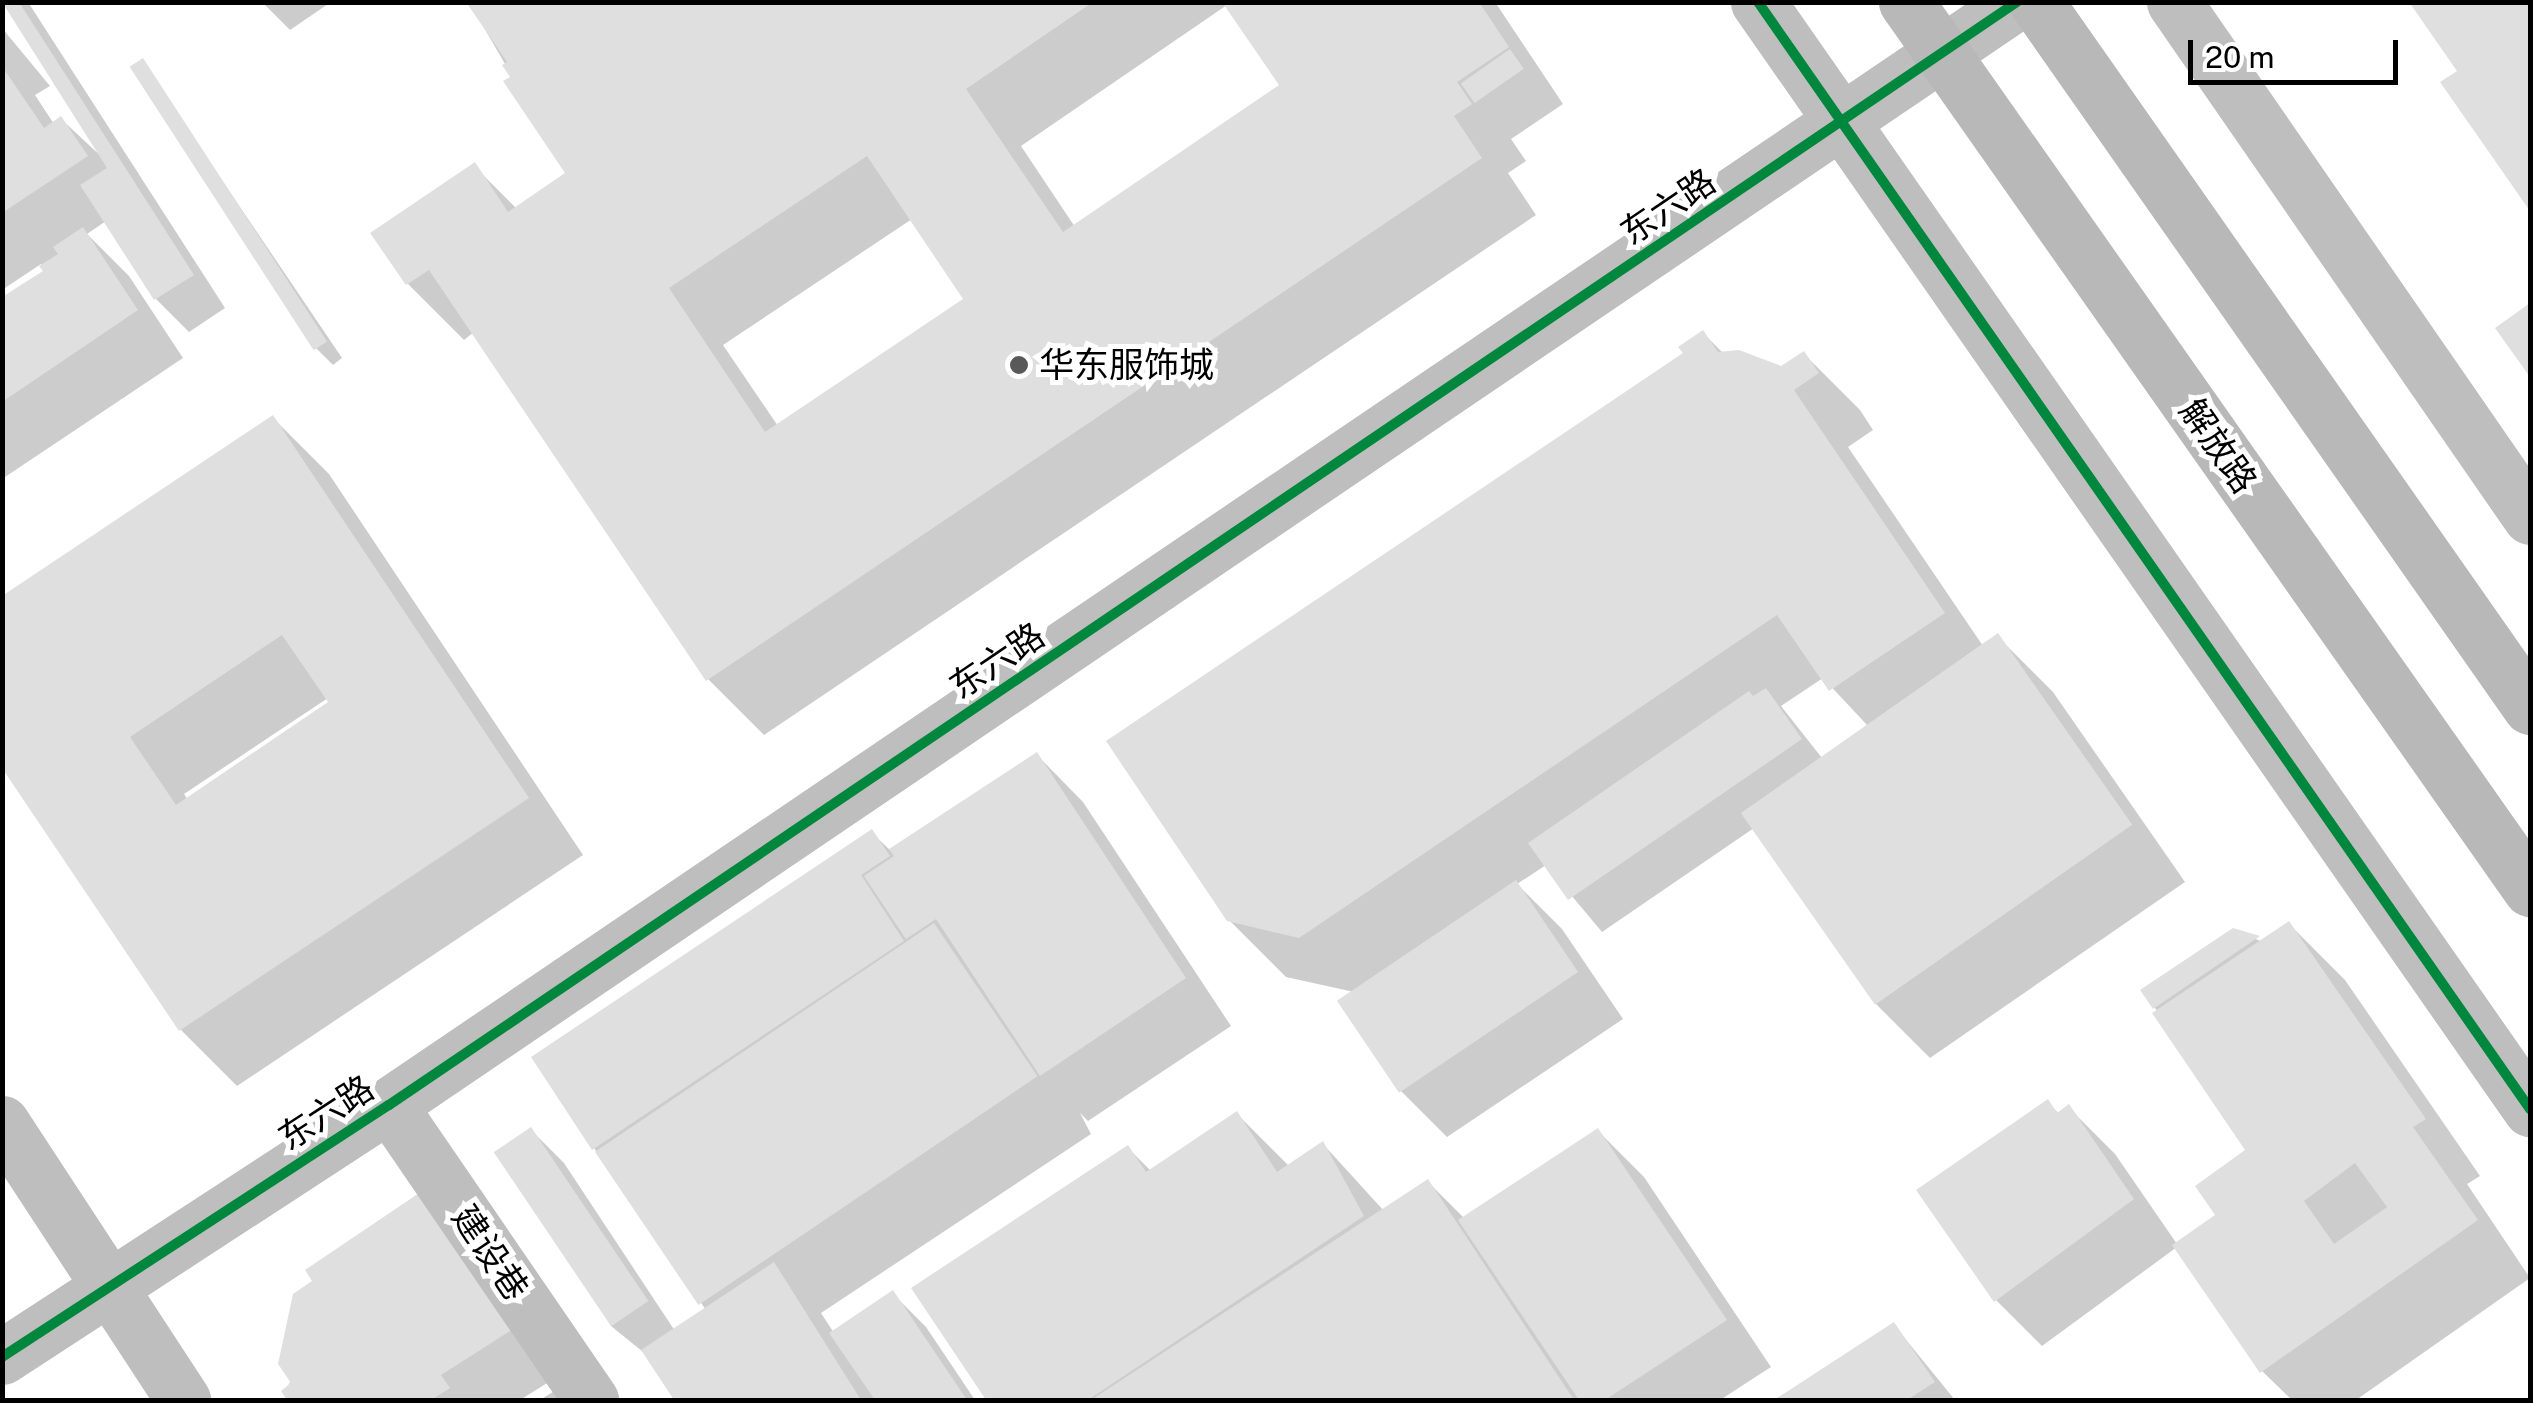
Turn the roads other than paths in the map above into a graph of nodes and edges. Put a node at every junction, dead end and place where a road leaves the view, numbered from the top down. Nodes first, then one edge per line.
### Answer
1 (1758, 2) edge
2 (1906, 2) edge
3 (2017, 2) edge
4 (2036, 2) edge
5 (2174, 2) edge
6 (1942, 54) junction
7 (1842, 122) junction
8 (2530, 517) edge
9 (2530, 707) edge
10 (2530, 889) edge
11 (389, 1105) junction
12 (2530, 1109) edge
13 (2, 1123) edge
14 (109, 1287) junction
15 (2, 1357) edge
16 (184, 1400) edge
17 (591, 1400) edge

1 - 7 street
2 - 6 main road, 解放路
3 - 6 street, 东六路
4 - 9 main road
5 - 8 street
6 - 7 street, 东六路
6 - 10 main road, 解放路
7 - 11 street, 东六路
7 - 12 street
11 - 14 street, 东六路
11 - 17 street, 建设巷
13 - 14 street
14 - 15 street, 东六路
14 - 16 street

